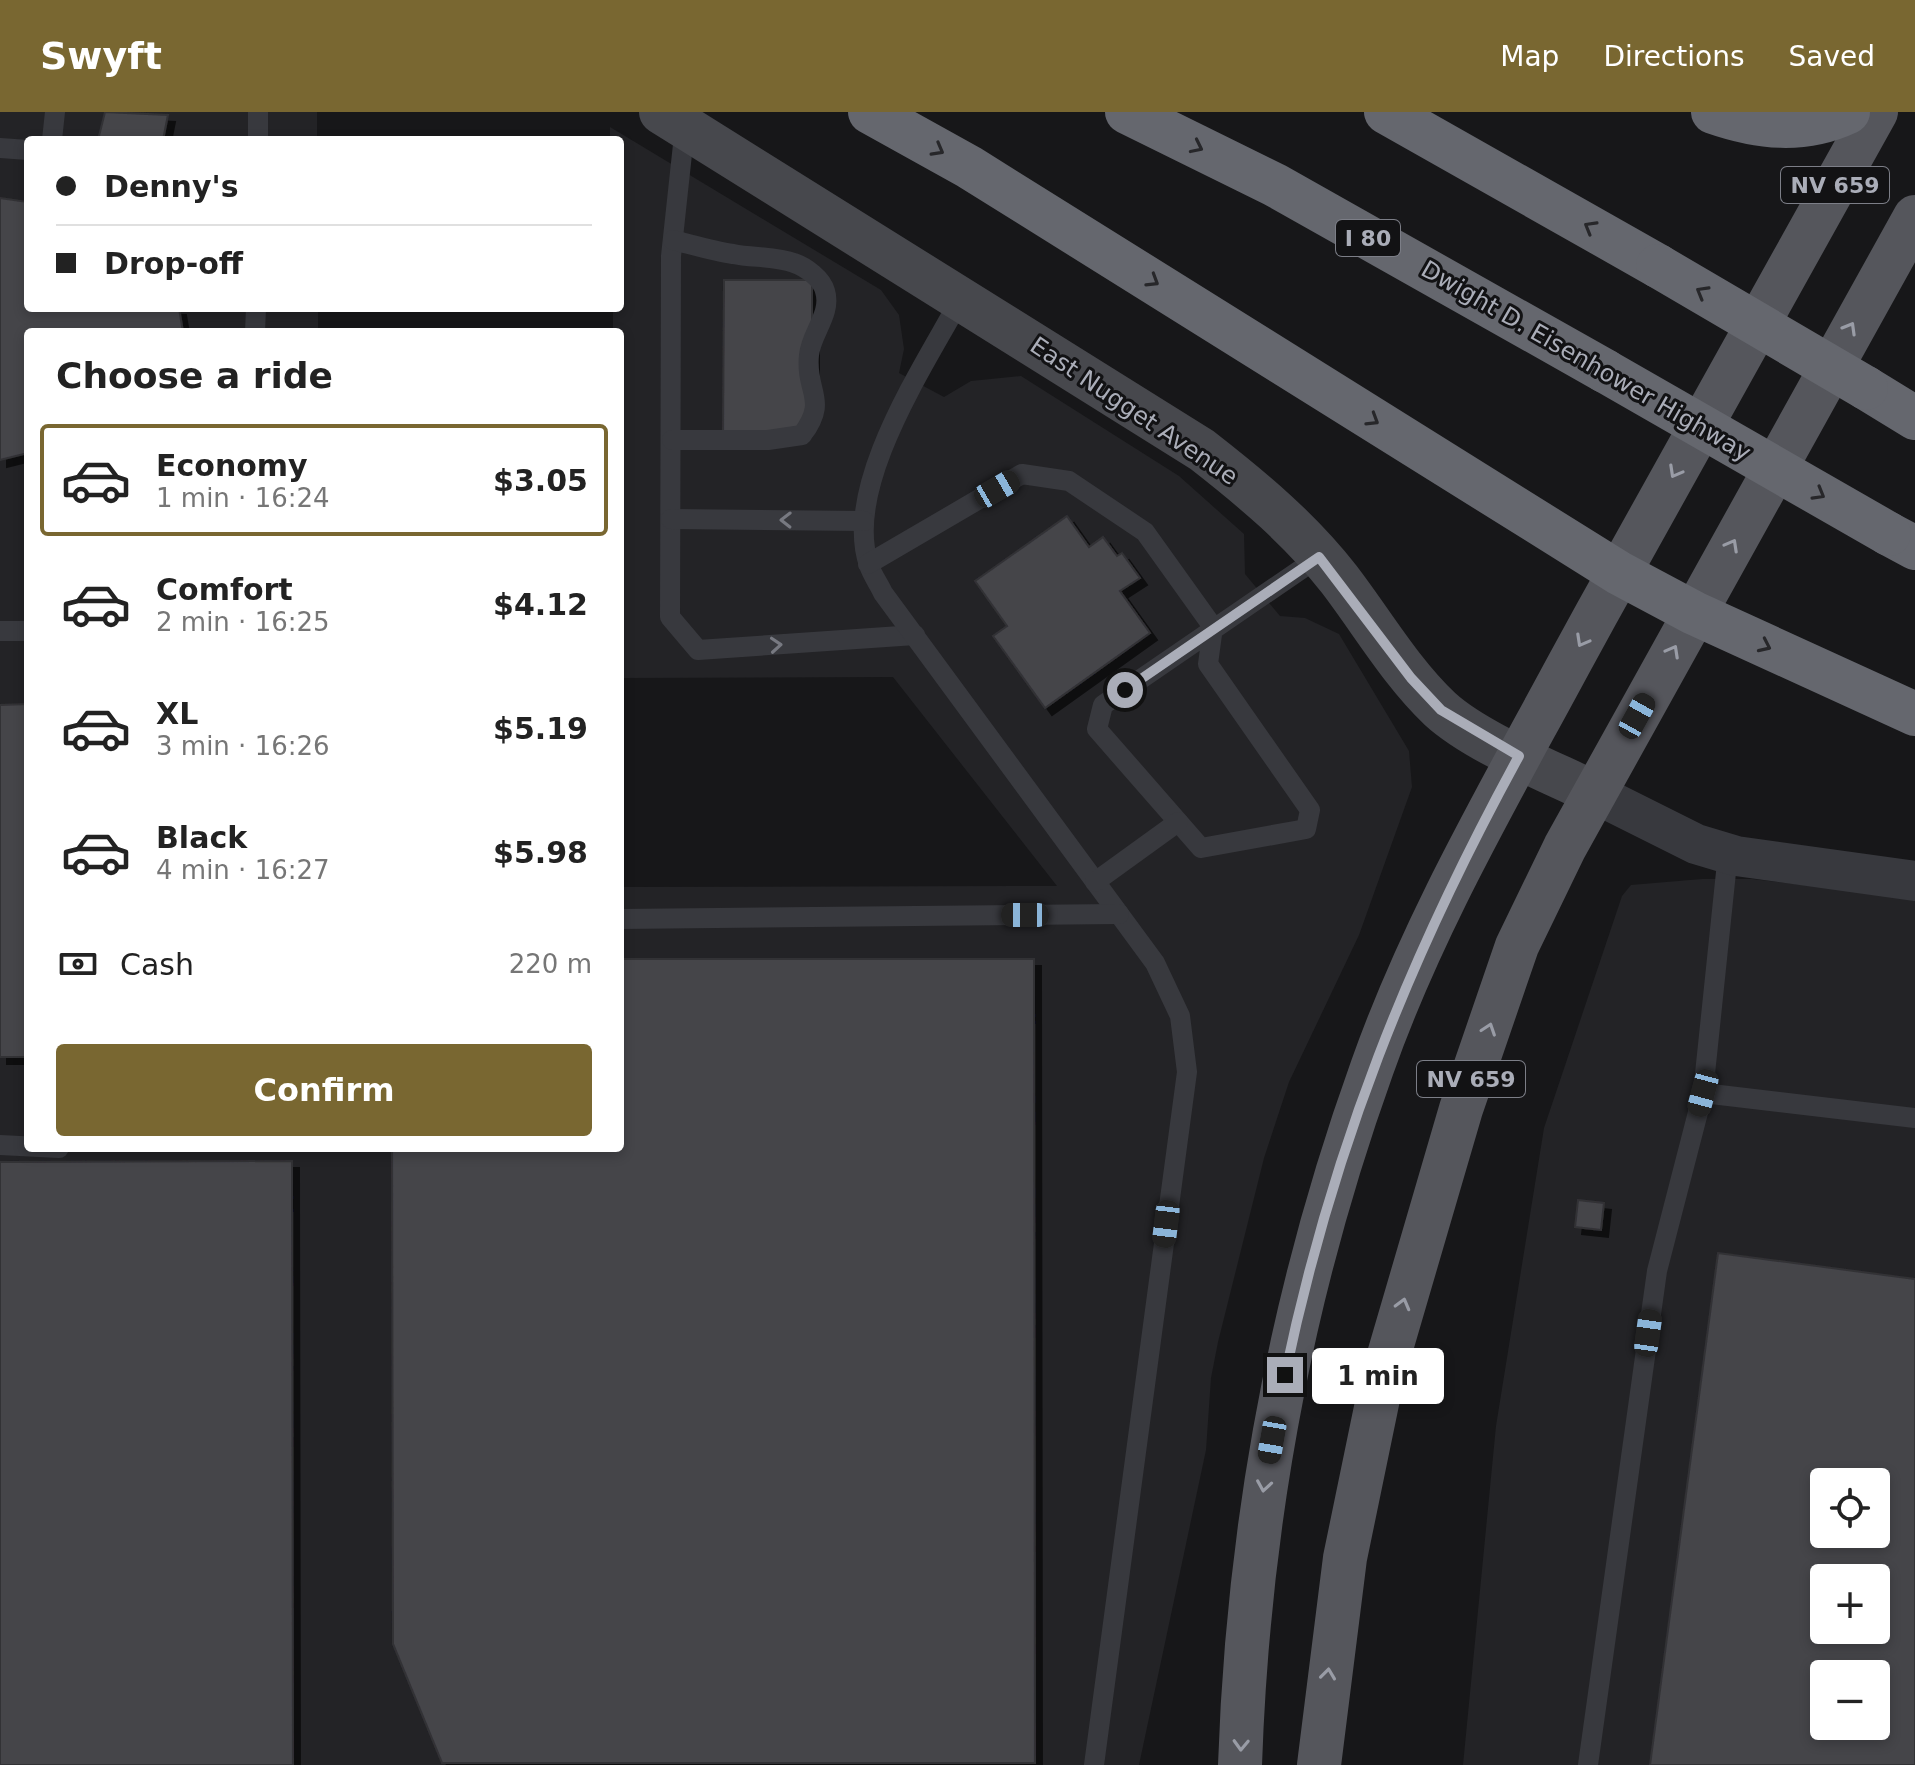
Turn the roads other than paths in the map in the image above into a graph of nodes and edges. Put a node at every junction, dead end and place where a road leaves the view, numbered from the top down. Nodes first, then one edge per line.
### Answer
1 (55, 112) edge
2 (258, 112) edge
3 (870, 112) edge
4 (1127, 112) edge
5 (1386, 112) edge
6 (1713, 112) edge
7 (1848, 112) edge
8 (1876, 112) edge
9 (673, 119) edge
10 (52, 136) edge
11 (258, 136) edge
12 (0, 148) edge
13 (24, 150) edge
14 (1915, 217) edge
15 (673, 240) junction
16 (961, 298) junction
17 (1866, 388) junction
18 (1915, 400) edge
19 (1915, 418) edge
20 (672, 440) junction
21 (671, 519) junction
22 (864, 521) junction
23 (1902, 541) edge
24 (1319, 557) junction
25 (868, 564) junction
26 (1619, 573) junction
27 (1694, 613) junction
28 (1213, 627) junction
29 (0, 631) edge
30 (24, 631) edge
31 (915, 635) junction
32 (1915, 714) edge
33 (1519, 756) junction
34 (1594, 793) junction
35 (1178, 822) junction
36 (1728, 853) junction
37 (1915, 881) edge
38 (1095, 882) junction
39 (1119, 914) junction
40 (624, 919) edge
41 (1703, 1093) junction
42 (1915, 1118) edge
43 (0, 1145) edge
44 (24, 1146) edge
45 (1094, 1765) edge
46 (1240, 1765) edge
47 (1319, 1765) edge
48 (1588, 1765) edge

1 - 10 lane
2 - 11 lane
3 -> 26 highway
4 -> 23 highway, Dwight D. Eisenhower Highway / I 80, bridge
17 -> 5 highway, bridge
6 - 7 highway
8 -> 26 main road, NV 659
9 - 15 lane
9 - 16 street, East Nugget Avenue
12 - 13 lane
27 -> 14 main road, NV 659
15 - 20 lane
15 - 20 lane
16 - 22 lane
16 - 24 street, East Nugget Avenue
17 - 18 highway
17 - 19 highway
20 - 21 lane
22 -> 21 lane
21 -> 31 lane
22 - 25 lane
24 - 28 lane
24 - 33 street, East Nugget Avenue
25 - 28 lane
25 - 31 lane
26 - 27 highway
26 -> 33 main road, NV 659
27 -> 32 highway
34 -> 27 main road, NV 659
28 - 35 lane
28 - 35 lane
29 - 30 lane
31 - 38 lane
33 - 34 street, East Nugget Avenue
33 -> 46 main road, NV 659
34 - 36 street, East Nugget Avenue
47 -> 34 main road, NV 659
35 - 38 lane
36 - 37 street, East Nugget Avenue
36 - 41 lane
38 - 39 lane
39 - 40 lane
39 - 45 lane
41 - 42 lane
41 - 48 lane
43 - 44 lane

